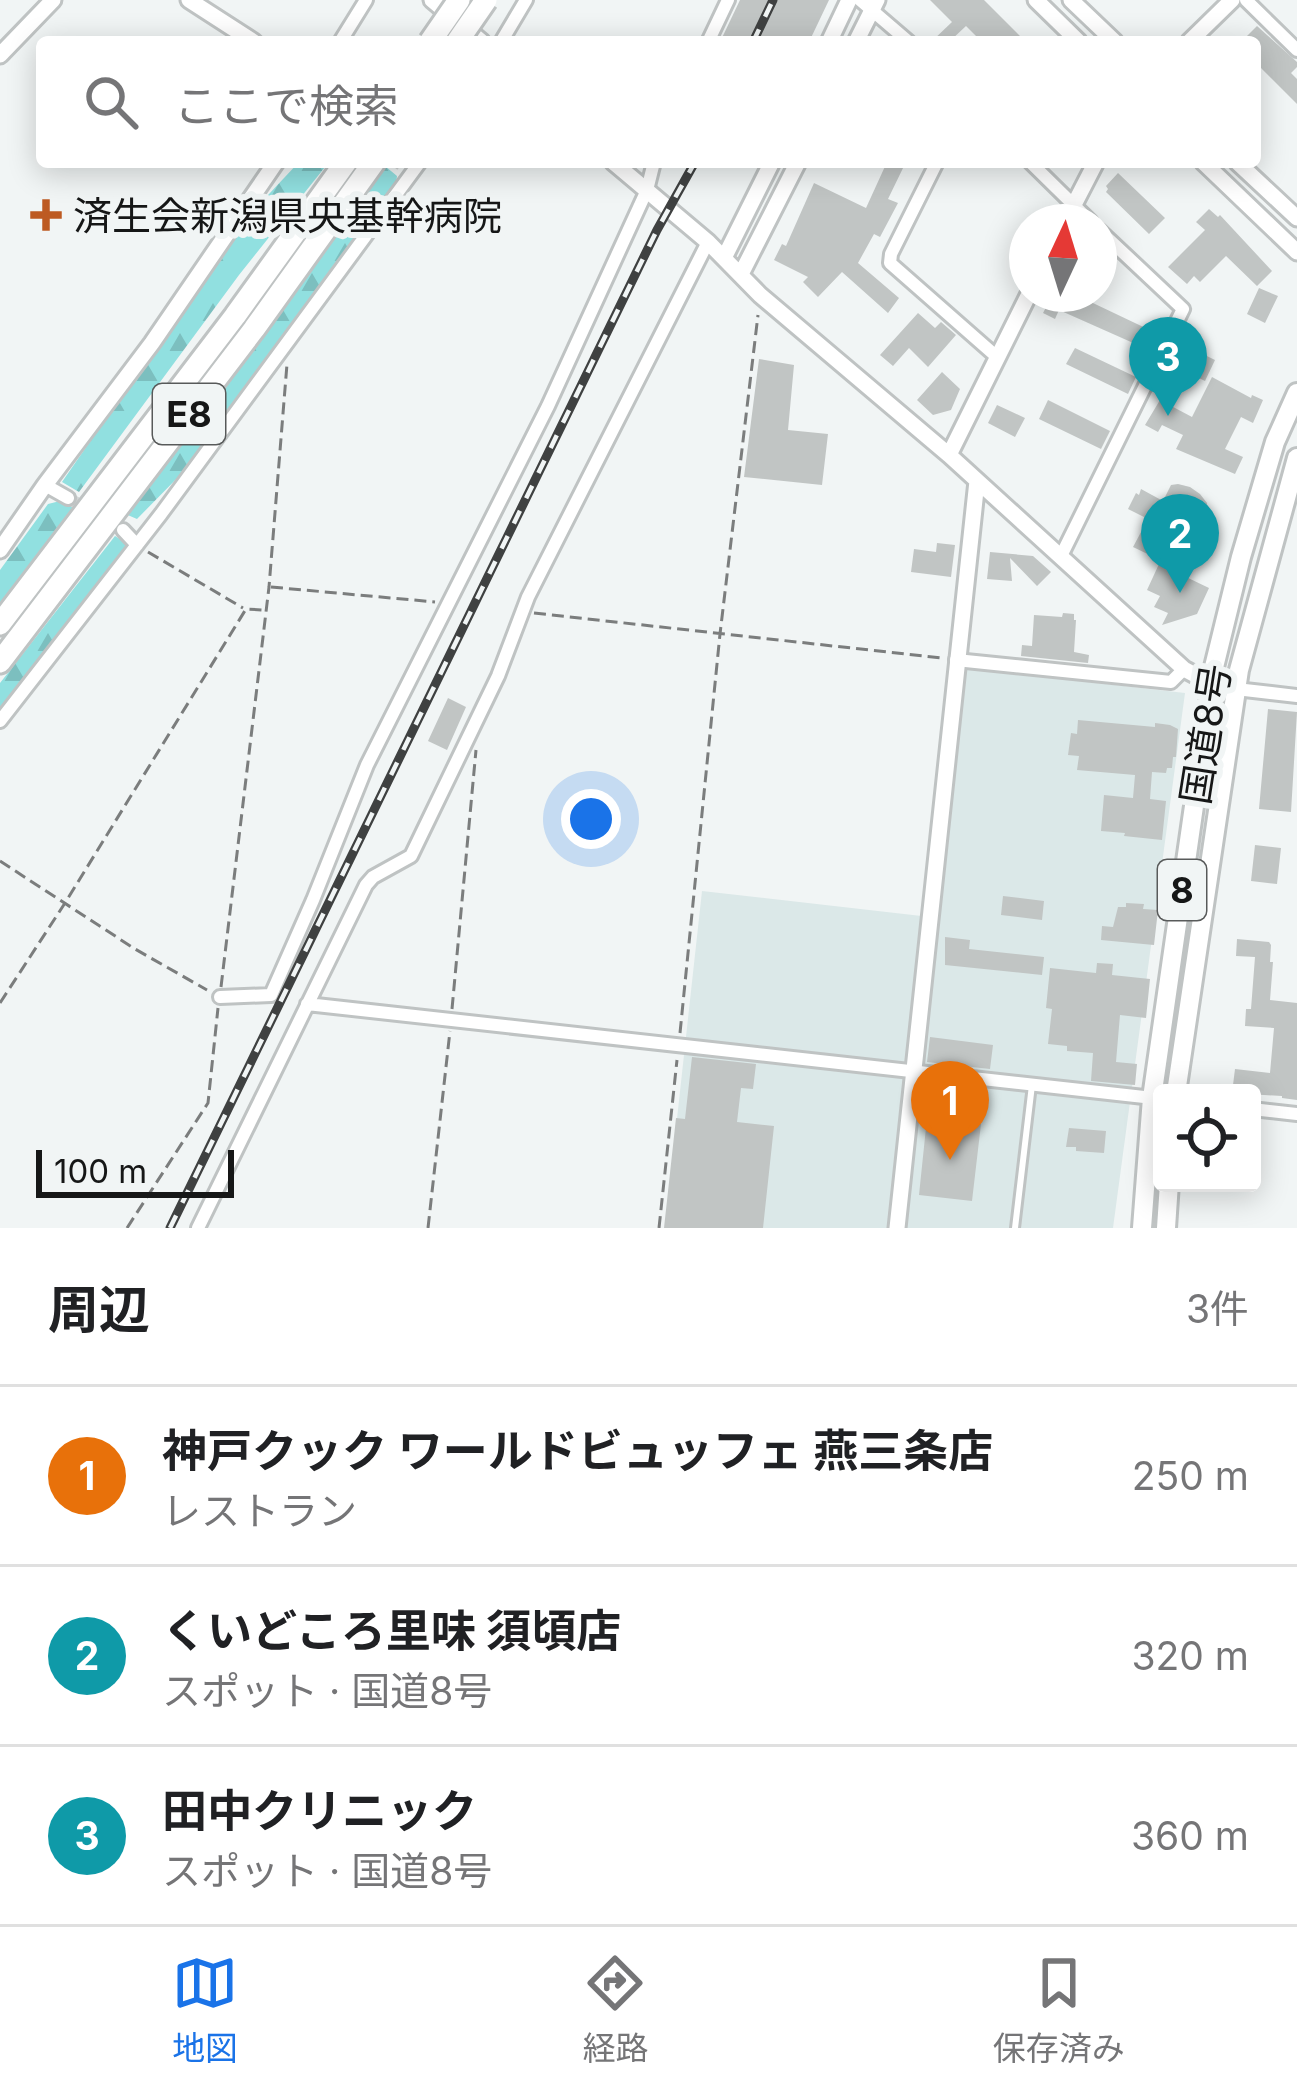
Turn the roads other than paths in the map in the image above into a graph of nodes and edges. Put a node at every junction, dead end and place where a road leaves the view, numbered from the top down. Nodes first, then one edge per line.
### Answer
1 (53, 0) edge
2 (189, 0) edge
3 (366, 0) edge
4 (432, 0) edge
5 (459, 0) edge
6 (486, 0) edge
7 (526, 0) edge
8 (728, 0) edge
9 (849, 0) edge
10 (1036, 0) edge
11 (1071, 0) edge
12 (1232, 0) edge
13 (1246, 0) edge
14 (870, 3) edge
15 (245, 36) edge
16 (344, 36) edge
17 (434, 36) edge
18 (468, 36) edge
19 (475, 36) edge
20 (505, 36) edge
21 (711, 36) edge
22 (832, 36) edge
23 (858, 36) edge
24 (903, 36) edge
25 (1073, 36) edge
26 (1109, 36) edge
27 (1195, 36) edge
28 (2, 50) edge
29 (1297, 50) edge
30 (272, 168) edge
31 (342, 168) edge
32 (370, 168) edge
33 (404, 168) edge
34 (417, 168) edge
35 (620, 168) edge
36 (652, 168) edge
37 (769, 168) edge
38 (795, 168) edge
39 (934, 168) edge
40 (1036, 168) edge
41 (1093, 168) edge
42 (1209, 168) edge
43 (1243, 168) edge
44 (412, 177) junction
45 (647, 190) junction
46 (1071, 204) edge
47 (1074, 204) edge
48 (1297, 218) edge
49 (709, 242) junction
50 (1117, 247) edge
51 (1297, 252) edge
52 (724, 258) junction
53 (741, 274) junction
54 (1020, 312) edge
55 (997, 357) junction
56 (1297, 393) edge
57 (949, 454) junction
58 (1297, 458) edge
59 (977, 481) junction
60 (45, 485) junction
61 (68, 497) tunnel mouth
62 (123, 530) tunnel mouth
63 (137, 545) junction
64 (0, 550) edge
65 (1061, 556) junction
66 (0, 624) edge
67 (956, 660) junction
68 (0, 662) edge
69 (1184, 669) junction
70 (1212, 681) junction
71 (1236, 689) junction
72 (1297, 696) edge
73 (0, 721) edge
74 (220, 997) road end
75 (308, 1004) junction
76 (915, 1072) junction
77 (1159, 1084) edge
78 (1177, 1084) edge
79 (1031, 1085) junction
80 (1153, 1099) edge
81 (1261, 1110) edge
82 (1297, 1114) edge
83 (1153, 1133) edge
84 (1168, 1192) edge
85 (197, 1228) edge
86 (897, 1228) edge
87 (1015, 1228) edge
88 (1142, 1228) edge
89 (1166, 1228) edge

1 - 28 street
2 - 15 street
3 - 16 street
4 - 18 street
5 - 17 highway, bridge
6 - 19 highway, bridge
7 - 20 street
8 - 21 street
9 - 22 street
10 - 25 street
11 - 26 street
12 - 27 street
13 - 29 street
14 - 23 street
14 - 24 street
30 - 60 street
31 - 66 highway, E8
32 - 68 highway, E8
33 - 44 street
34 - 44 street
35 - 45 street
36 - 45 street
37 - 52 street
38 - 53 street
39 - 55 street
40 - 46 street
41 - 47 street
42 - 51 street
43 - 48 street
44 - 63 street
45 - 49 street
45 - 74 street
49 - 52 street
49 - 75 street
50 - 65 street
52 - 53 street
53 - 57 street
54 - 55 street
55 - 57 street
56 - 70 highway, 国道8号 / 8
57 - 59 street
58 - 71 highway, 国道8号 / 8
59 - 65 street
59 - 67 street
60 - 61 street
60 - 64 street
62 - 63 street
63 - 73 street
65 - 69 street
67 - 69 street
67 - 76 street
69 - 70 street
70 - 71 street
70 - 77 highway, 国道8号 / 8
71 - 72 street
71 - 78 highway, 国道8号 / 8
75 - 76 street
75 - 85 street
76 - 79 street
76 - 86 street
79 - 80 street
79 - 87 lane
81 - 82 street
83 - 88 highway, 国道8号 / 8
84 - 89 highway

